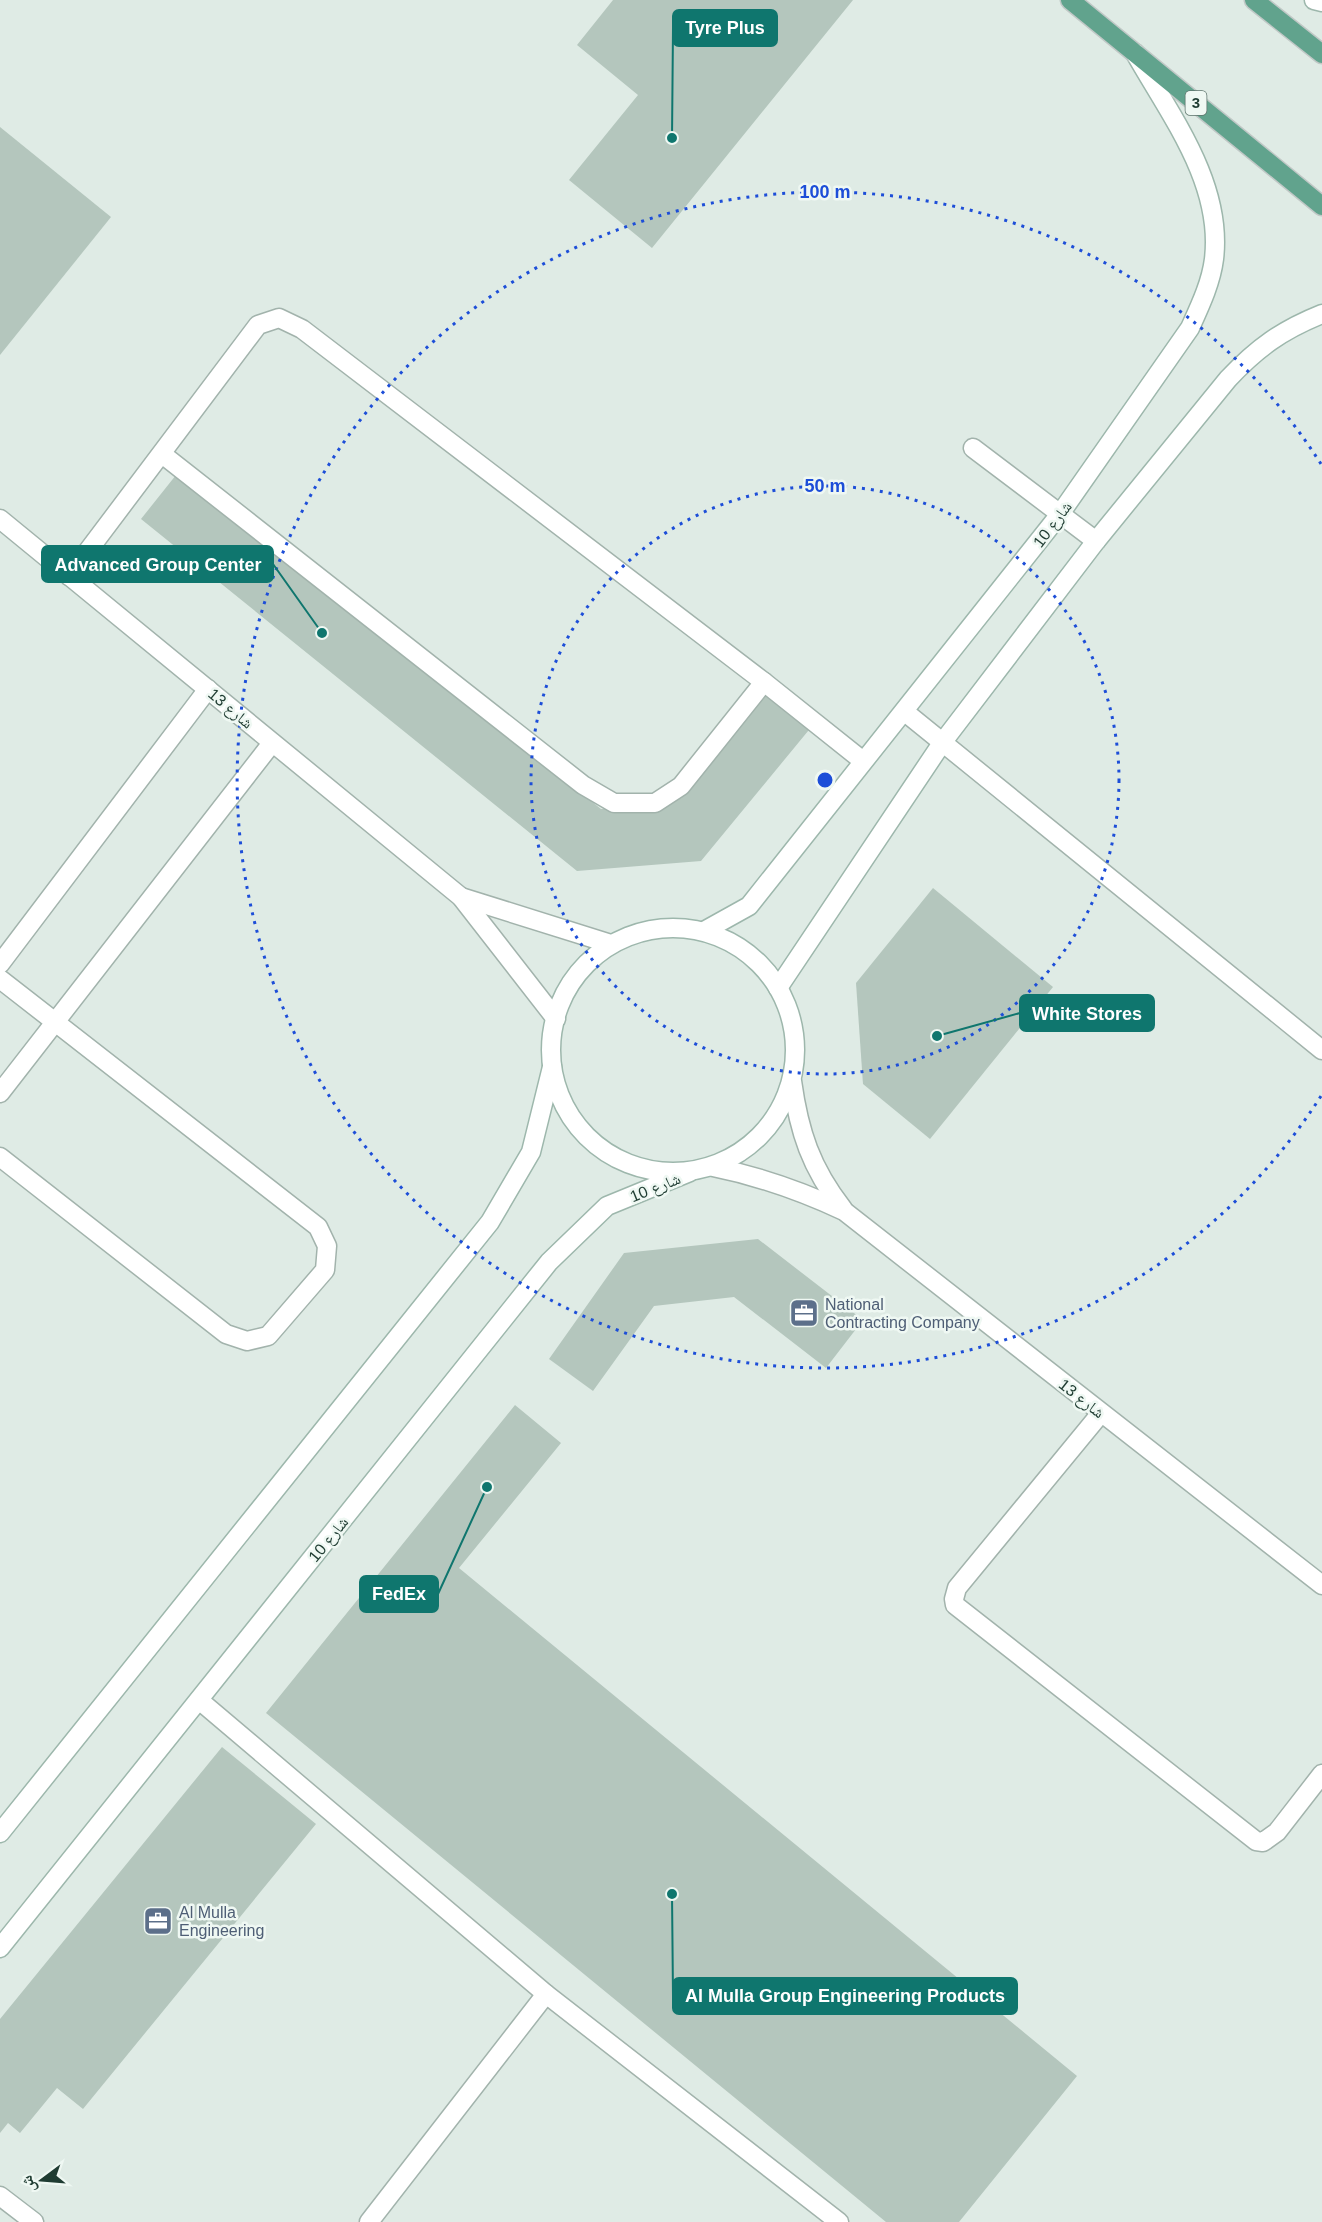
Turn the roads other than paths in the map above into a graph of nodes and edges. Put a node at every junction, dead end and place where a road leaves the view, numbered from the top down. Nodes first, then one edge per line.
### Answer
1 (1070, 0) edge
2 (1254, 0) edge
3 (1314, 0) edge
4 (1322, 2) edge
5 (1134, 52) junction
6 (1322, 54) edge
7 (1322, 206) edge
8 (1322, 314) edge
9 (974, 448) dead end
10 (162, 454) junction
11 (1060, 514) junction
12 (0, 519) edge
13 (1096, 541) junction
14 (69, 576) junction
15 (764, 682) junction
16 (208, 689) junction
17 (905, 711) junction
18 (272, 742) junction
19 (942, 744) junction
20 (863, 761) junction
21 (461, 897) junction
22 (704, 931) junction
23 (611, 944) junction
24 (0, 964) edge
25 (0, 979) edge
26 (778, 988) junction
27 (556, 1019) junction
28 (54, 1022) junction
29 (1322, 1050) edge
30 (552, 1067) junction
31 (792, 1081) junction
32 (0, 1093) edge
33 (0, 1158) edge
34 (712, 1167) junction
35 (690, 1172) junction
36 (844, 1211) junction
37 (1101, 1413) junction
38 (1322, 1585) edge
39 (199, 1700) junction
40 (1322, 1774) edge
41 (0, 1833) edge
42 (0, 1948) edge
43 (546, 1994) junction
44 (0, 2196) edge
45 (34, 2222) edge
46 (369, 2222) edge
47 (839, 2222) edge

1 - 5 main road, 3
2 - 6 main road
3 - 4 street
5 - 7 main road, 3
5 - 11 street, شارع 10
8 - 13 street
9 - 11 street
10 - 14 street
10 - 15 street
10 - 15 street
11 - 13 street
11 - 17 street, شارع 10
12 - 14 street, شارع 13
13 - 19 street
14 - 16 street, شارع 13
15 - 20 street
16 - 18 street, شارع 13
16 - 24 street
17 - 19 street
17 - 20 street, شارع 10
18 - 21 street, شارع 13
18 - 28 street
19 - 26 street
19 - 29 street
20 - 22 street, شارع 10
21 - 23 street, شارع 13
21 - 27 street, شارع 13
22 - 23 street
22 - 26 street
23 - 27 street
25 - 28 street
26 - 31 street
27 - 30 street
28 - 32 street
28 - 33 street
30 - 35 street
30 - 41 street
31 - 34 street
31 - 36 street, شارع 13
34 - 35 street
34 - 36 street, شارع 13
35 - 39 street, شارع 10
36 - 37 street, شارع 13
37 - 38 street, شارع 13
37 - 40 street
39 - 42 street, شارع 10
39 - 43 street
43 - 46 street
43 - 47 street
44 - 45 street

